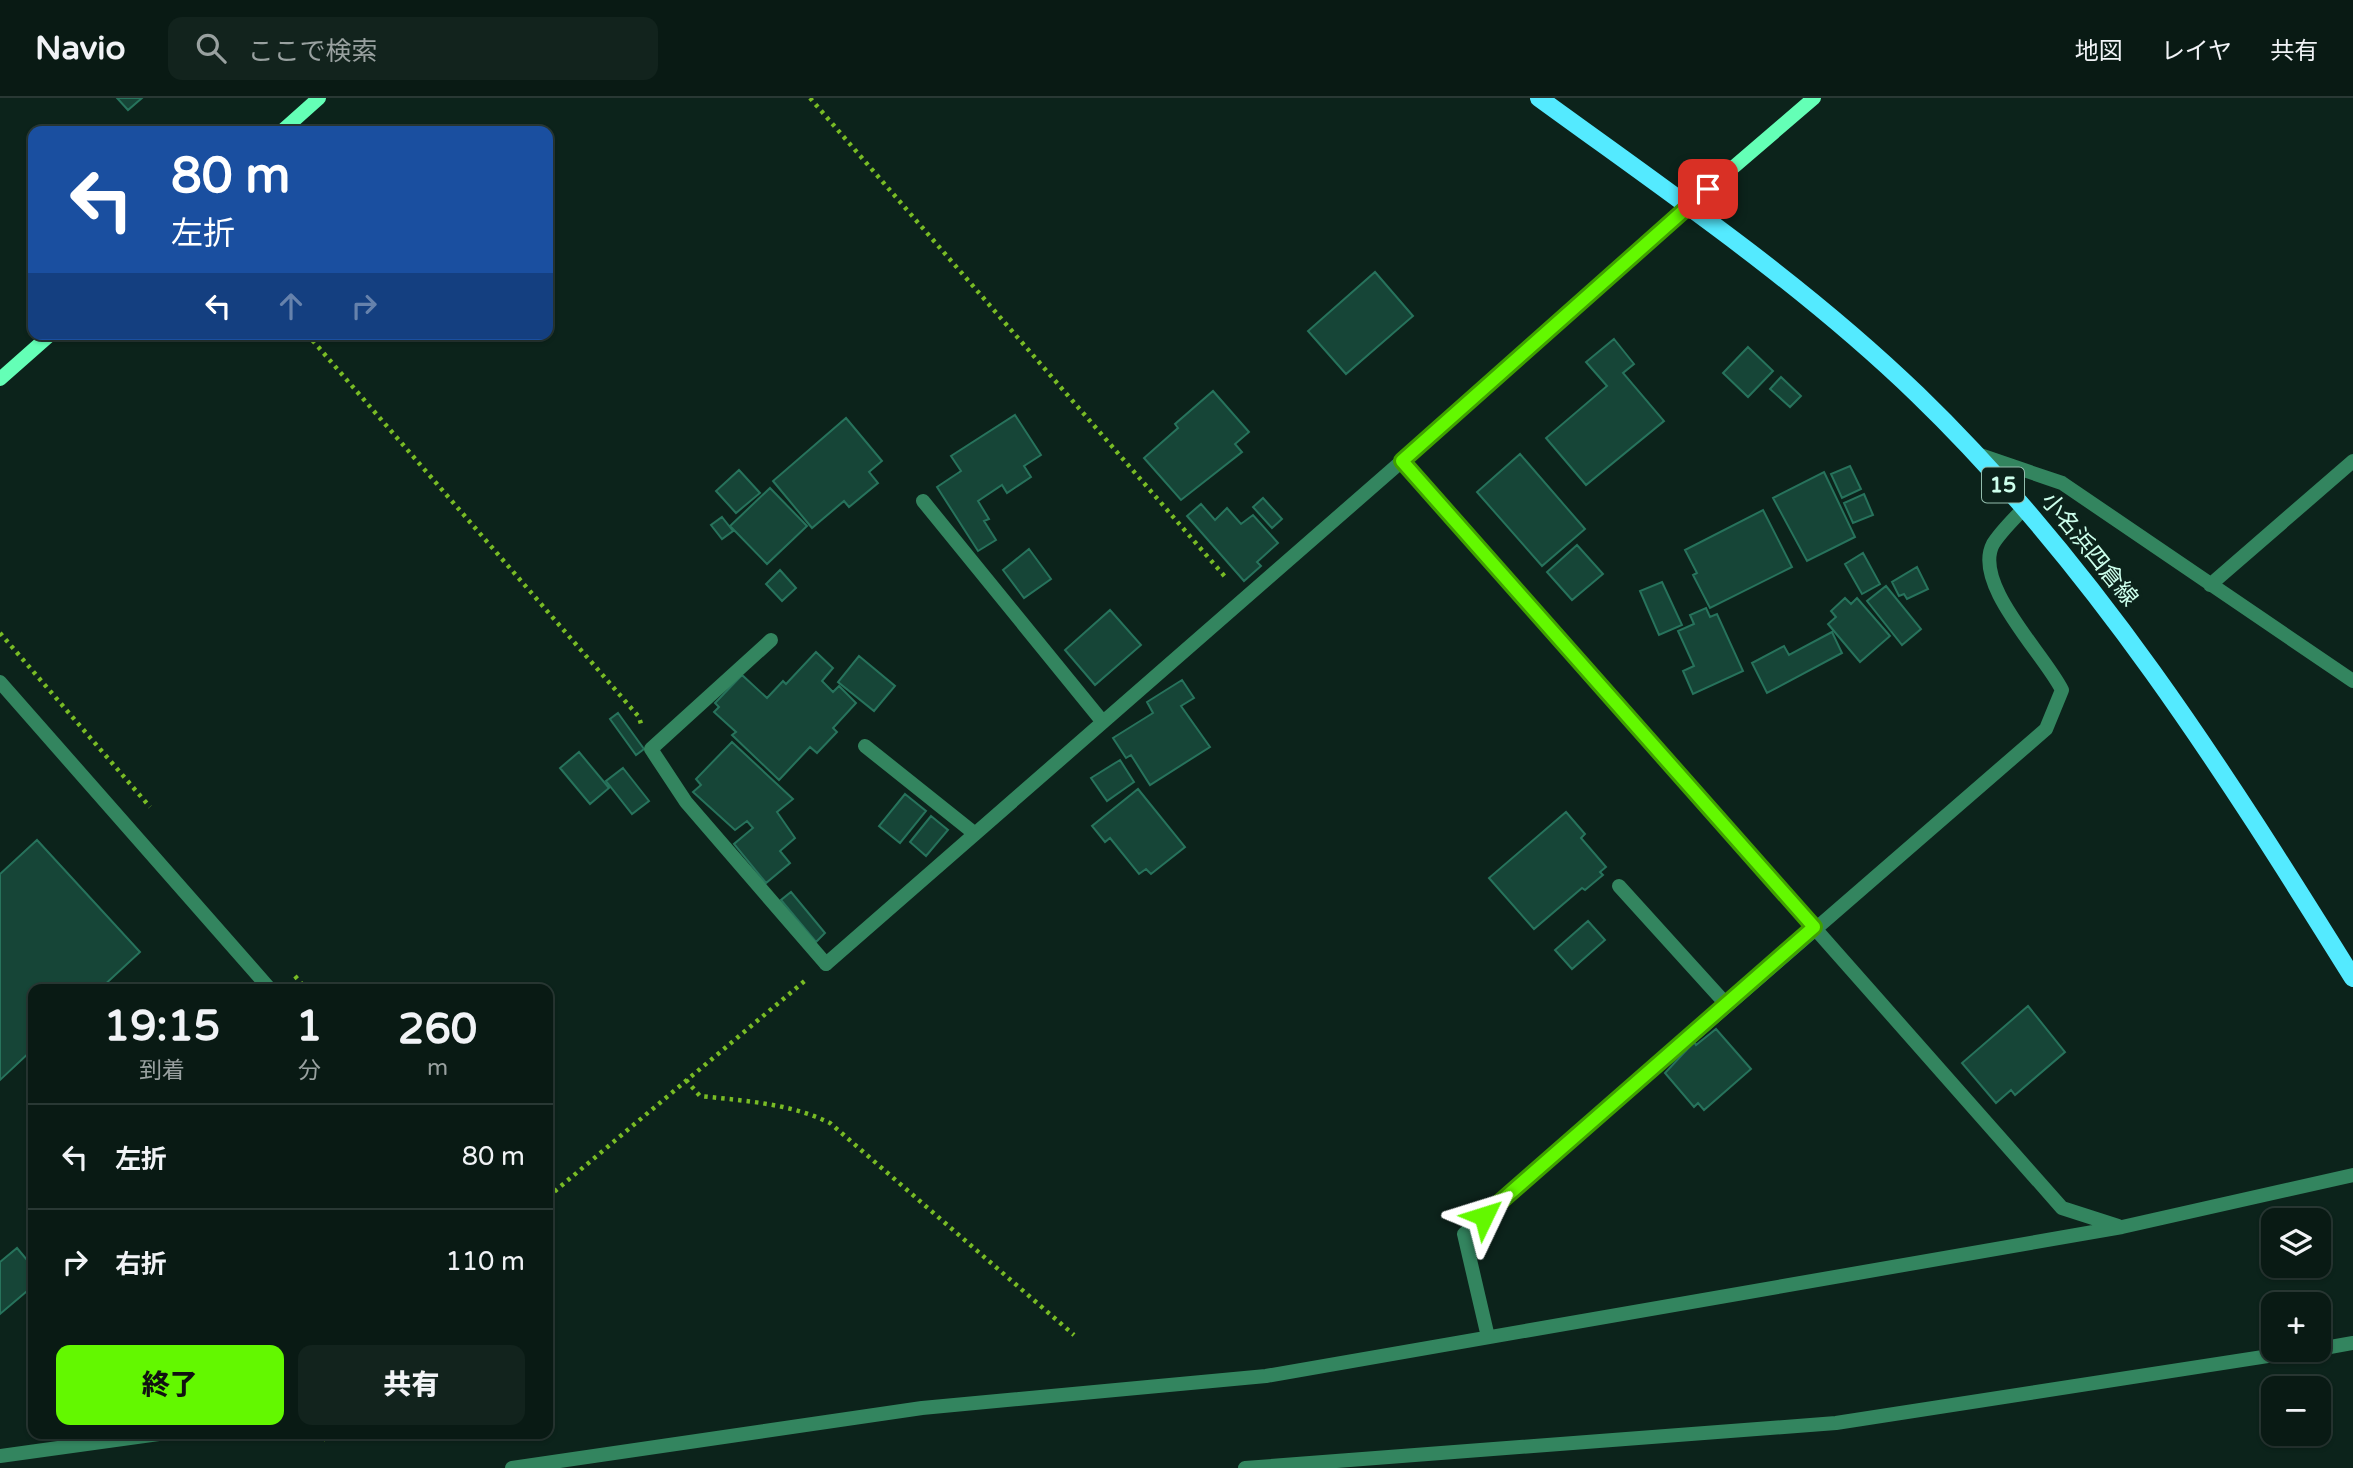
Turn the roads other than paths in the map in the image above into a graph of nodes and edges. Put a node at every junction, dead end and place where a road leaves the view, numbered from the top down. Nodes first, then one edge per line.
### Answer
1 (319, 98) edge
2 (1539, 98) edge
3 (1814, 98) edge
4 (288, 126) edge
5 (1687, 207) junction
6 (44, 340) edge
7 (0, 379) edge
8 (1973, 453) junction
9 (1402, 461) junction
10 (2353, 461) edge
11 (923, 501) dead end
12 (2025, 507) junction
13 (2210, 585) junction
14 (771, 640) dead end
15 (2353, 681) edge
16 (0, 682) edge
17 (1102, 721) junction
18 (865, 746) dead end
19 (974, 833) junction
20 (1619, 886) dead end
21 (1814, 927) junction
22 (2353, 978) edge
23 (266, 984) edge
24 (1726, 1004) junction
25 (2353, 1175) edge
26 (2122, 1227) junction
27 (1488, 1337) junction
28 (2353, 1343) edge
29 (2331, 1347) edge
30 (2261, 1357) edge
31 (123, 1439) edge
32 (0, 1456) edge
33 (512, 1468) edge
34 (1245, 1468) edge

1 - 4 street
2 - 5 main road, 小名浜四倉線 / 15
3 - 5 street
5 - 8 main road, 小名浜四倉線 / 15
5 - 9 street
6 - 7 street
8 - 12 main road, 小名浜四倉線 / 15
8 - 13 street
9 - 17 street
9 - 21 street
10 - 13 street
11 - 17 street
12 - 21 street
12 - 22 main road, 小名浜四倉線 / 15
13 - 15 street
14 - 19 street
16 - 23 street
17 - 19 street
18 - 19 street
20 - 24 street
21 - 24 street
21 - 26 street
24 - 27 street
25 - 26 street
26 - 27 street
27 - 33 street
28 - 29 street
30 - 34 street
31 - 32 street

